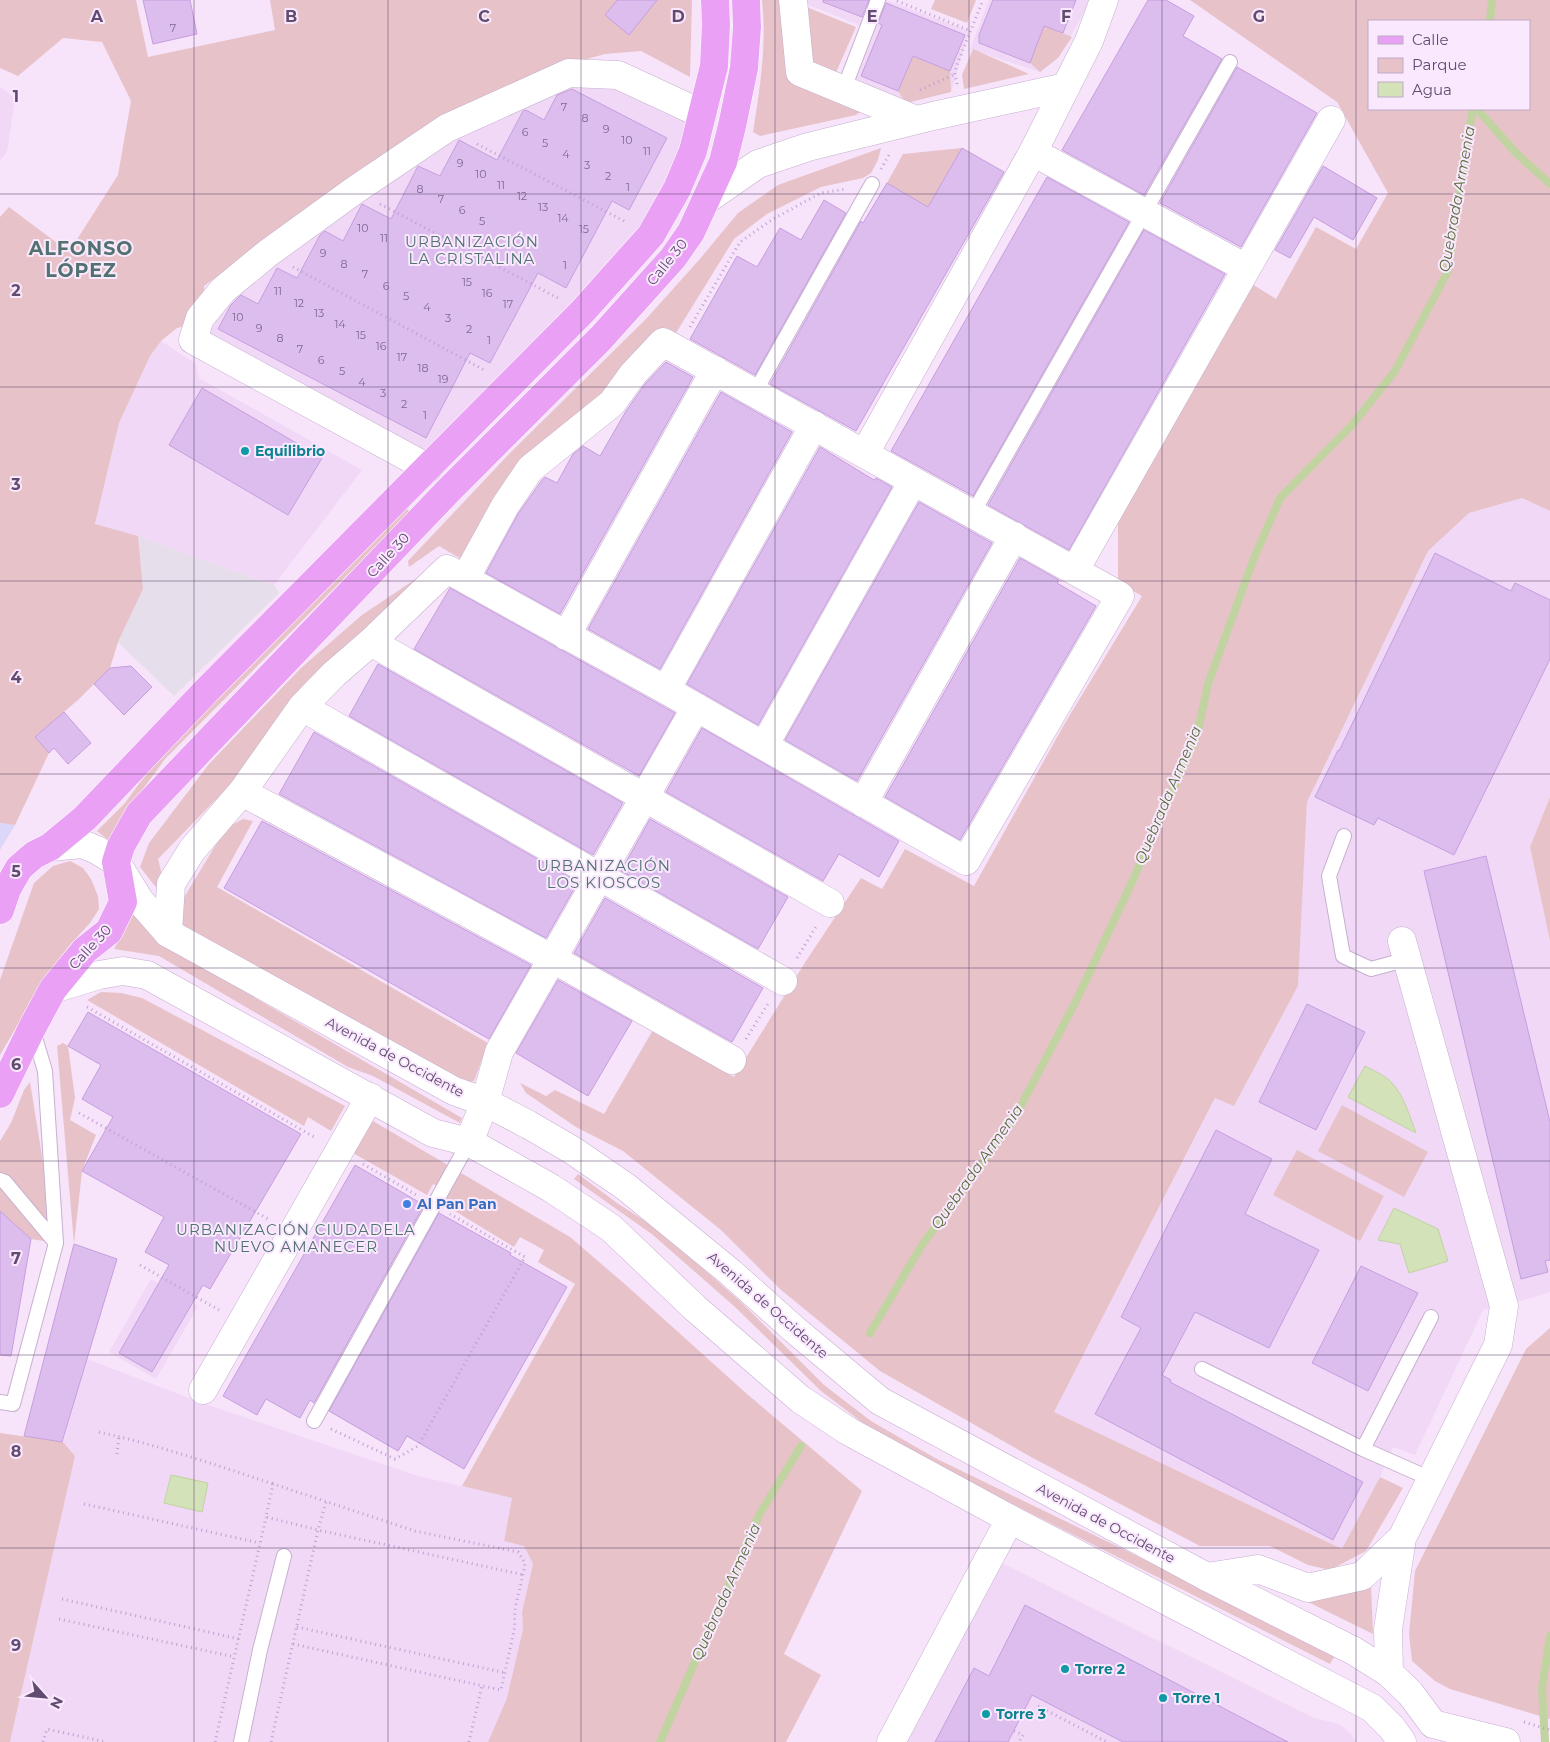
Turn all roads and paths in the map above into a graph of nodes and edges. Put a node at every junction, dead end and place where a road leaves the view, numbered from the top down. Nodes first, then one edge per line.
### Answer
1 (715, 0) edge
2 (746, 0) edge
3 (793, 0) edge
4 (878, 0) edge
5 (894, 0) edge
6 (983, 0) edge
7 (1104, 0) edge
8 (971, 31) junction
9 (1230, 62) dead end
10 (1066, 87) junction
11 (843, 91) junction
12 (964, 110) junction
13 (702, 114) junction
14 (916, 120) junction
15 (1331, 120) dead end
16 (447, 128) junction
17 (1033, 152) junction
18 (872, 184) joint
19 (355, 190) junction
20 (706, 200) junction
21 (1144, 213) junction
22 (651, 236) junction
23 (268, 254) junction
24 (1246, 268) junction
25 (583, 311) junction
26 (677, 349) junction
27 (715, 370) junction
28 (511, 384) junction
29 (755, 392) junction
30 (814, 425) junction
31 (864, 453) junction
32 (428, 468) junction
33 (913, 481) junction
34 (974, 513) junction
35 (1014, 536) junction
36 (1074, 570) junction
37 (456, 574) junction
38 (566, 636) junction
39 (371, 642) junction
40 (666, 690) junction
41 (302, 708) junction
42 (696, 708) junction
43 (764, 746) junction
44 (242, 792) junction
45 (645, 797) junction
46 (862, 803) junction
47 (1344, 836) dead end
48 (50, 847) junction
49 (116, 862) junction
50 (600, 877) junction
51 (830, 903) dead end
52 (0, 910) edge
53 (168, 933) junction
54 (1405, 950) joint
55 (553, 959) junction
56 (782, 981) dead end
57 (53, 989) junction
58 (32, 1028) junction
59 (732, 1060) dead end
60 (0, 1094) edge
61 (370, 1096) junction
62 (485, 1102) junction
63 (79, 1113) dead end
64 (469, 1142) junction
65 (338, 1150) junction
66 (0, 1180) edge
67 (434, 1205) junction
68 (292, 1232) junction
69 (56, 1243) junction
70 (140, 1265) dead end
71 (1431, 1317) dead end
72 (241, 1323) junction
73 (1202, 1369) dead end
74 (203, 1390) dead end
75 (0, 1402) edge
76 (314, 1421) joint
77 (99, 1432) dead end
78 (119, 1436) junction
79 (1363, 1449) junction
80 (117, 1454) dead end
81 (1431, 1479) junction
82 (273, 1484) junction
83 (326, 1502) junction
84 (84, 1504) dead end
85 (266, 1517) junction
86 (1010, 1518) junction
87 (318, 1530) junction
88 (1402, 1538) junction
89 (260, 1543) junction
90 (284, 1556) dead end
91 (524, 1575) junction
92 (1207, 1577) junction
93 (62, 1599) dead end
94 (59, 1619) dead end
95 (297, 1627) junction
96 (239, 1638) junction
97 (293, 1644) junction
98 (235, 1657) junction
99 (506, 1673) junction
100 (1389, 1673) junction
101 (482, 1686) junction
102 (1038, 1706) dead end
103 (1014, 1731) dead end
104 (1431, 1736) edge
105 (1495, 1739) edge
106 (43, 1742) edge
107 (106, 1742) edge
108 (216, 1742) edge
109 (241, 1742) edge
110 (272, 1742) edge
111 (469, 1742) edge
112 (891, 1742) edge
113 (1019, 1742) edge
114 (1107, 1742) edge
115 (1402, 1742) edge

1 - 13 main road
2 - 20 main road, Calle 30
3 - 11 street
4 - 11 lane
5 - 8 path
6 - 8 path
7 - 10 street
8 - 12 path
9 - 21 lane
10 - 12 street
10 - 17 street
11 - 14 street
12 - 14 street
13 - 16 street
13 - 22 main road
14 - 20 street
15 - 24 street
16 - 19 street
16 - 22 path
17 - 21 street
17 - 31 street
18 - 26 path
18 - 29 lane
19 - 23 street
19 - 25 path
20 - 49 main road, Calle 30
21 - 24 street
21 - 34 lane
22 - 25 main road
23 - 28 path
23 - 32 street
24 - 36 street
25 - 28 main road
26 - 27 street
26 - 37 street
27 - 29 street
27 - 38 street
28 - 32 main road
29 - 30 street
30 - 31 street
30 - 40 street
31 - 33 street
32 - 48 main road
33 - 34 street
33 - 43 street
34 - 35 street
35 - 36 street
35 - 46 street
36 - 46 street
37 - 38 street
37 - 39 street
38 - 40 street
39 - 41 street
39 - 45 street
40 - 42 street
41 - 44 street
41 - 50 street
42 - 43 street
42 - 45 street
43 - 46 street
44 - 53 street
44 - 55 street
45 - 50 street
45 - 51 street
47 - 54 lane
48 - 49 street, Avenida de Occidente
48 - 52 main road
49 - 53 street, Avenida de Occidente
49 - 57 main road, Calle 30
50 - 55 street
50 - 56 street
53 - 62 street, Avenida de Occidente
54 - 81 street
55 - 59 street
55 - 62 street
57 - 58 main road, Calle 30
57 - 61 street
57 - 65 path
58 - 60 main road, Calle 30
58 - 69 lane
61 - 64 street
61 - 65 street
62 - 64 street
62 - 92 street, Avenida de Occidente
63 - 68 path
64 - 67 lane
64 - 86 street
65 - 67 path
65 - 68 street
66 - 69 lane
67 - 76 lane
67 - 76 path
68 - 72 street
69 - 75 lane
70 - 72 path
71 - 79 lane
72 - 74 street
73 - 79 lane
77 - 78 path
78 - 80 path
78 - 82 path
79 - 81 lane
81 - 88 street
82 - 83 path
82 - 85 path
83 - 87 path
83 - 91 path
84 - 89 path
85 - 87 path
85 - 89 path
86 - 112 street
86 - 115 street
87 - 91 path
87 - 95 path
88 - 92 street
88 - 100 street
89 - 96 path
90 - 109 lane
91 - 99 path
92 - 100 street, Avenida de Occidente
93 - 96 path
94 - 98 path
95 - 97 path
95 - 99 path
96 - 98 path
97 - 101 path
97 - 110 path
98 - 108 path
99 - 101 path
100 - 104 street, Avenida de Occidente
101 - 111 path
102 - 114 path
103 - 113 path
104 - 105 street, Avenida de Occidente
106 - 107 path

